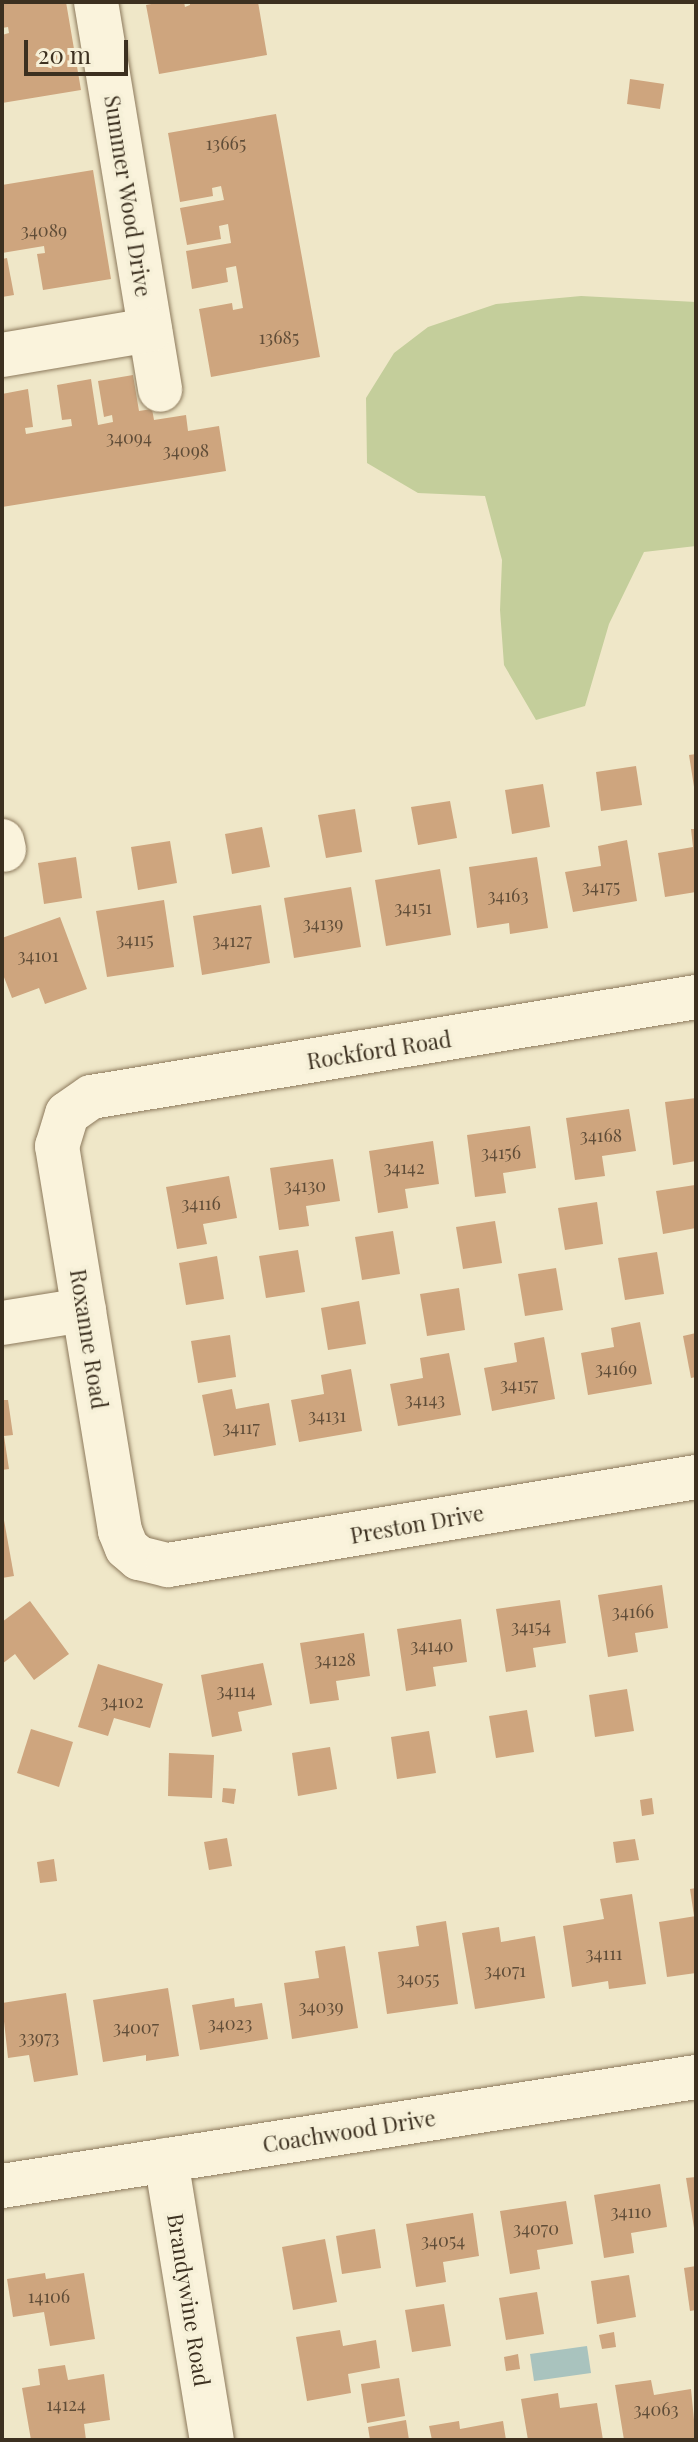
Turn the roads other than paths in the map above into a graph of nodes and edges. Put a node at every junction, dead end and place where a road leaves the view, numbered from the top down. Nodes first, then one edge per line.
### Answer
1 (96, 2) edge
2 (150, 330) junction
3 (2, 355) edge
4 (160, 390) dead end
5 (696, 997) edge
6 (67, 1114) joint
7 (84, 1310) junction
8 (2, 1323) edge
9 (696, 1477) edge
10 (139, 1558) joint
11 (696, 2077) edge
12 (166, 2160) junction
13 (2, 2186) edge
14 (212, 2440) edge

1 - 2 street, Summer Wood Drive
2 - 3 street
2 - 4 street, Summer Wood Drive
5 - 6 street, Rockford Road
6 - 7 street, Roxanne Road
7 - 8 street
7 - 10 street, Roxanne Road
9 - 10 street, Preston Drive
11 - 12 street, Coachwood Drive
12 - 13 street, Coachwood Drive
12 - 14 street, Brandywine Road

